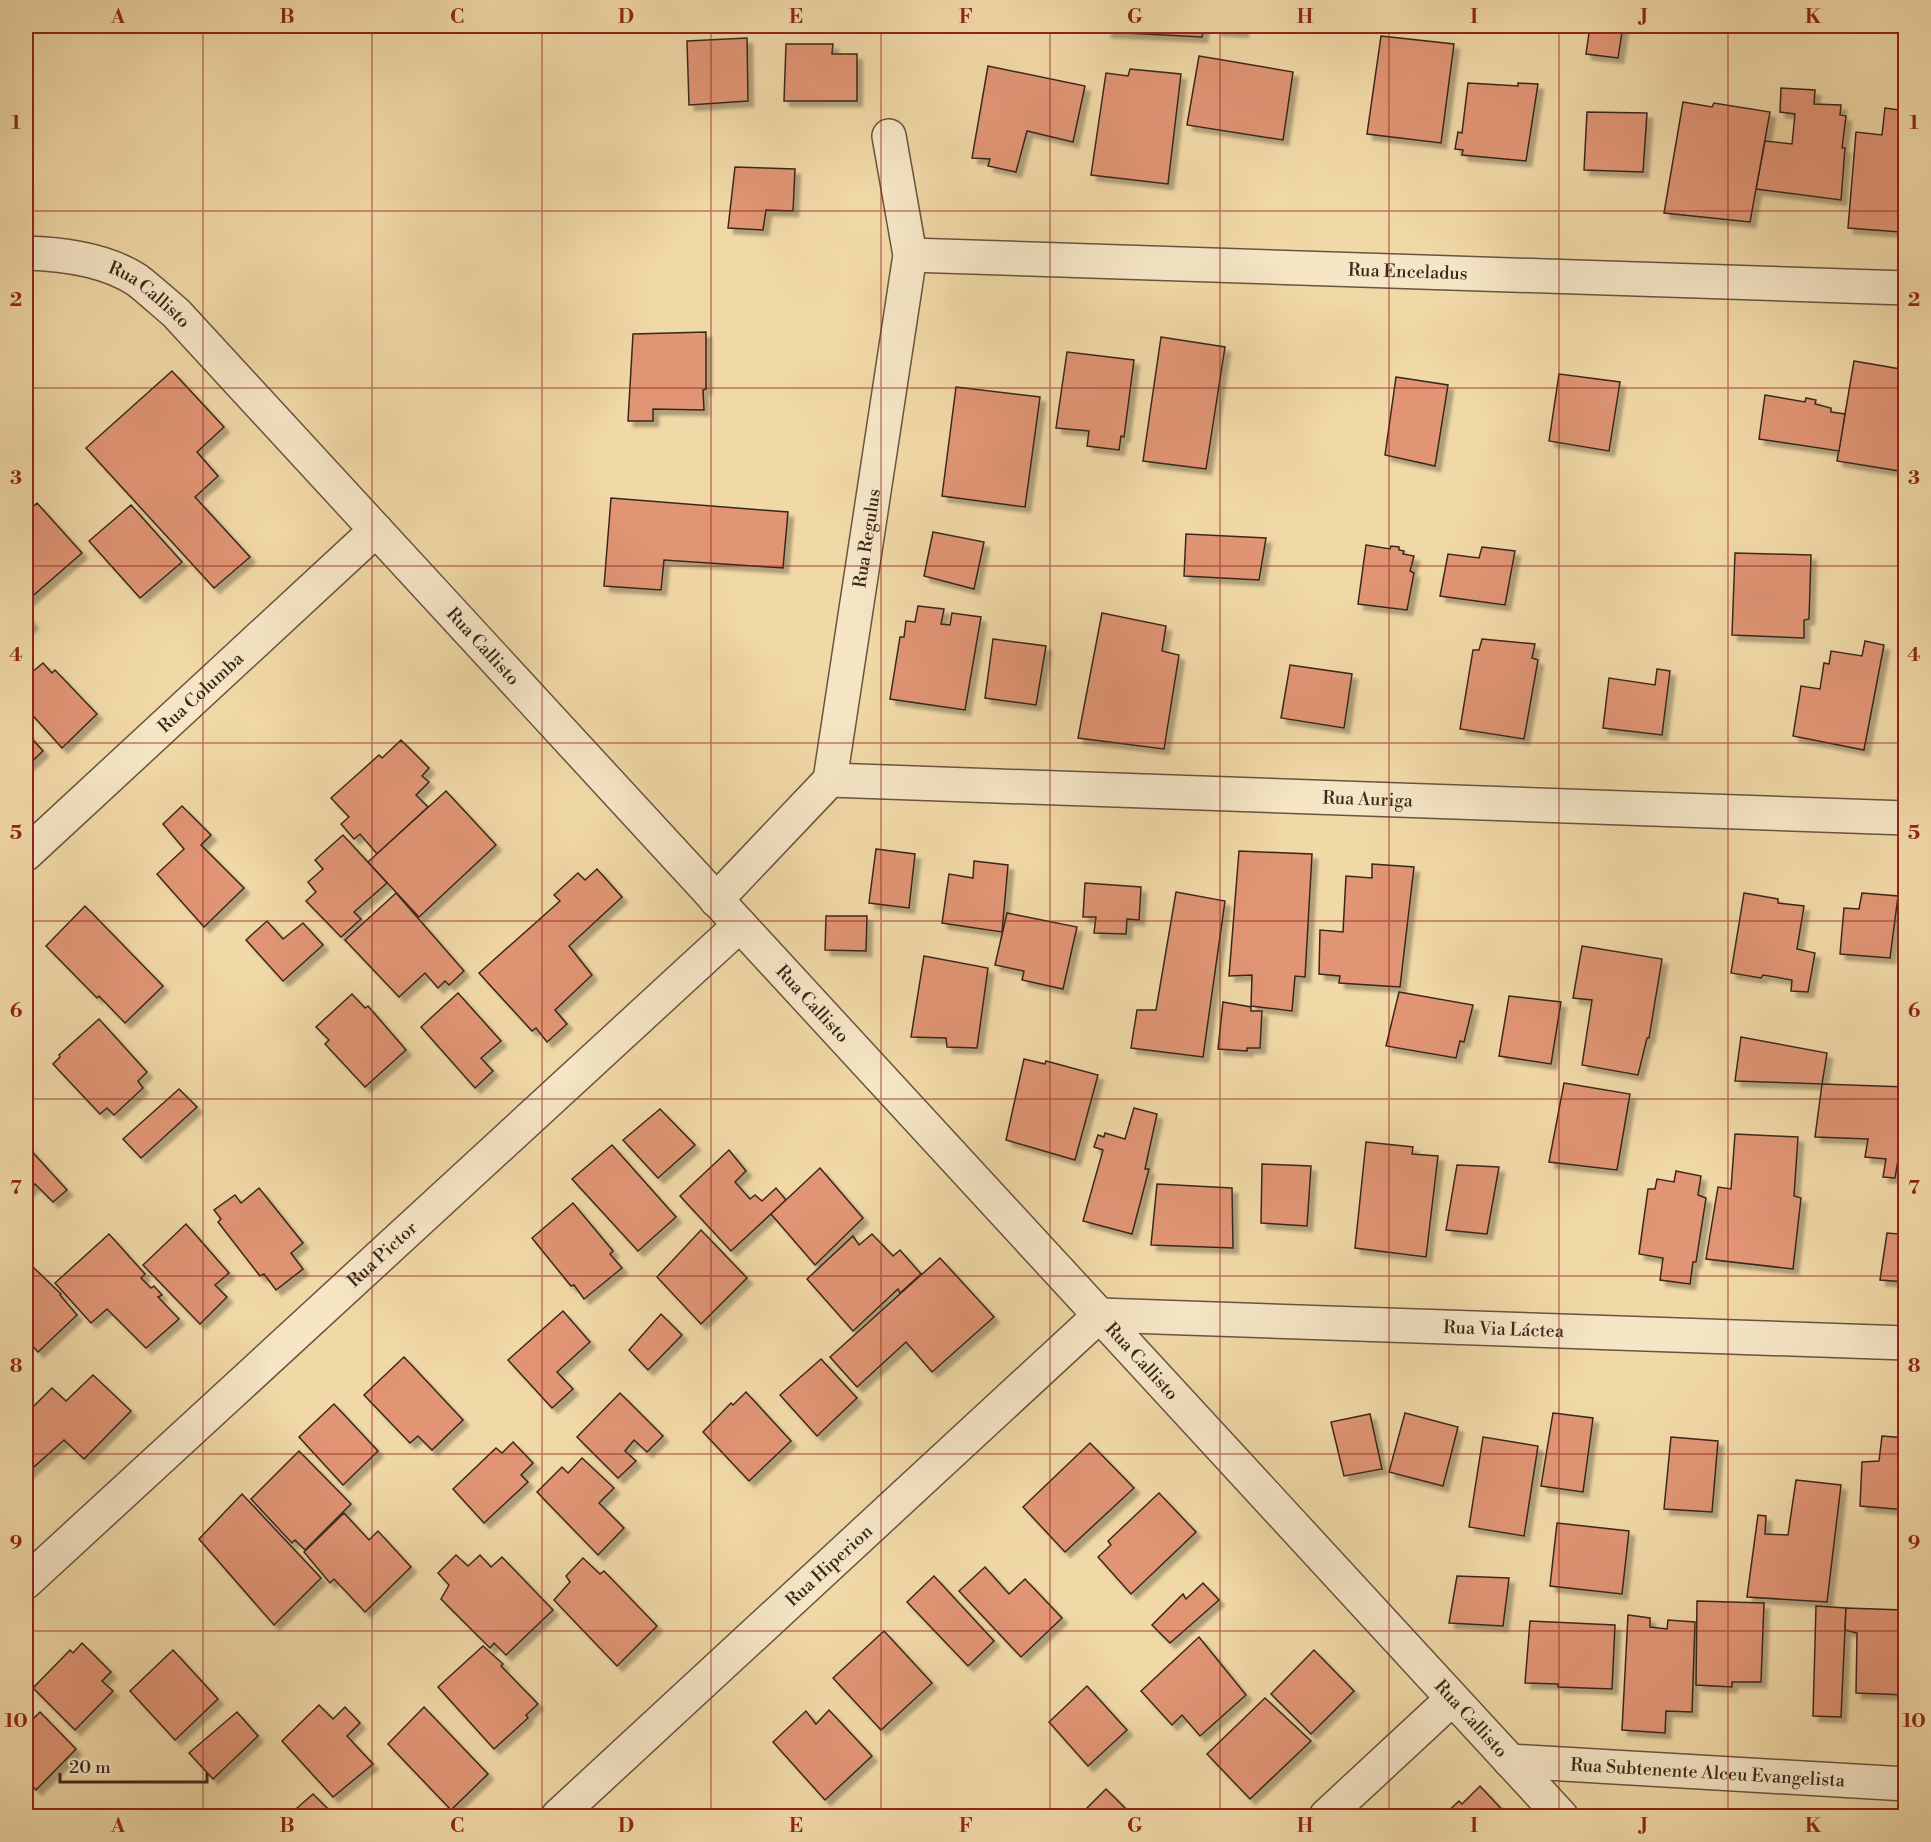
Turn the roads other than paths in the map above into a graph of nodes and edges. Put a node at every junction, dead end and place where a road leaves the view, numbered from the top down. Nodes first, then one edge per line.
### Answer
1 (889, 136) dead end
2 (26, 253) edge
3 (910, 255) junction
4 (1905, 288) edge
5 (376, 530) junction
6 (830, 780) junction
7 (1905, 818) edge
8 (26, 854) edge
9 (716, 900) junction
10 (740, 925) junction
11 (1100, 1315) junction
12 (1905, 1343) edge
13 (26, 1582) edge
14 (1452, 1698) junction
15 (1510, 1761) junction
16 (1905, 1784) edge
17 (558, 1816) edge
18 (1326, 1816) edge
19 (1561, 1816) edge

1 - 3 street, Rua Regulus
2 - 5 street, Rua Callisto
3 - 4 street, Rua Enceladus
3 - 6 street, Rua Regulus
5 - 8 street, Rua Columba
5 - 9 street, Rua Callisto
6 - 7 street, Rua Auriga
6 - 9 street
9 - 10 street, Rua Callisto
10 - 11 street, Rua Callisto
10 - 13 street, Rua Pictor
11 - 12 street, Rua Via Láctea
11 - 14 street, Rua Callisto
11 - 17 street, Rua Hiperion
14 - 15 street, Rua Callisto
14 - 18 street
15 - 16 street, Rua Subtenente Alceu Evangelista
15 - 19 street, Rua Callisto

